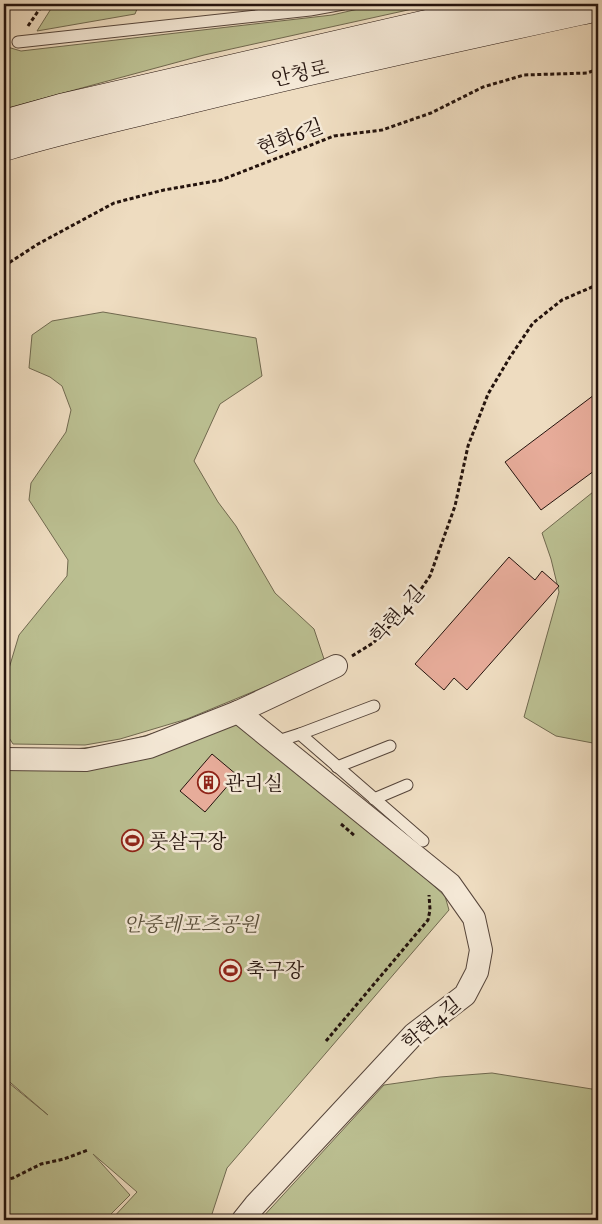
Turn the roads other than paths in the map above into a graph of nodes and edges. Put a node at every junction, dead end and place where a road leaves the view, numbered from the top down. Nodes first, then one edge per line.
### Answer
1 (343, 4) edge
2 (514, 4) edge
3 (598, 7) edge
4 (18, 42) dead end
5 (4, 124) edge
6 (4, 147) edge
7 (336, 666) road end
8 (374, 706) dead end
9 (238, 712) junction
10 (300, 734) junction
11 (275, 742) junction
12 (390, 746) dead end
13 (4, 759) edge
14 (337, 767) junction
15 (407, 785) dead end
16 (374, 799) junction
17 (423, 841) dead end
18 (243, 1220) edge

1 - 4 lane
2 - 5 street, 안청로
3 - 6 street, 안청로
7 - 9 street
8 - 10 lane
9 - 11 street, 학현4길
9 - 13 street
10 - 11 lane
10 - 14 lane
11 - 18 street, 학현4길
12 - 14 lane
14 - 16 lane
15 - 16 lane
16 - 17 lane

